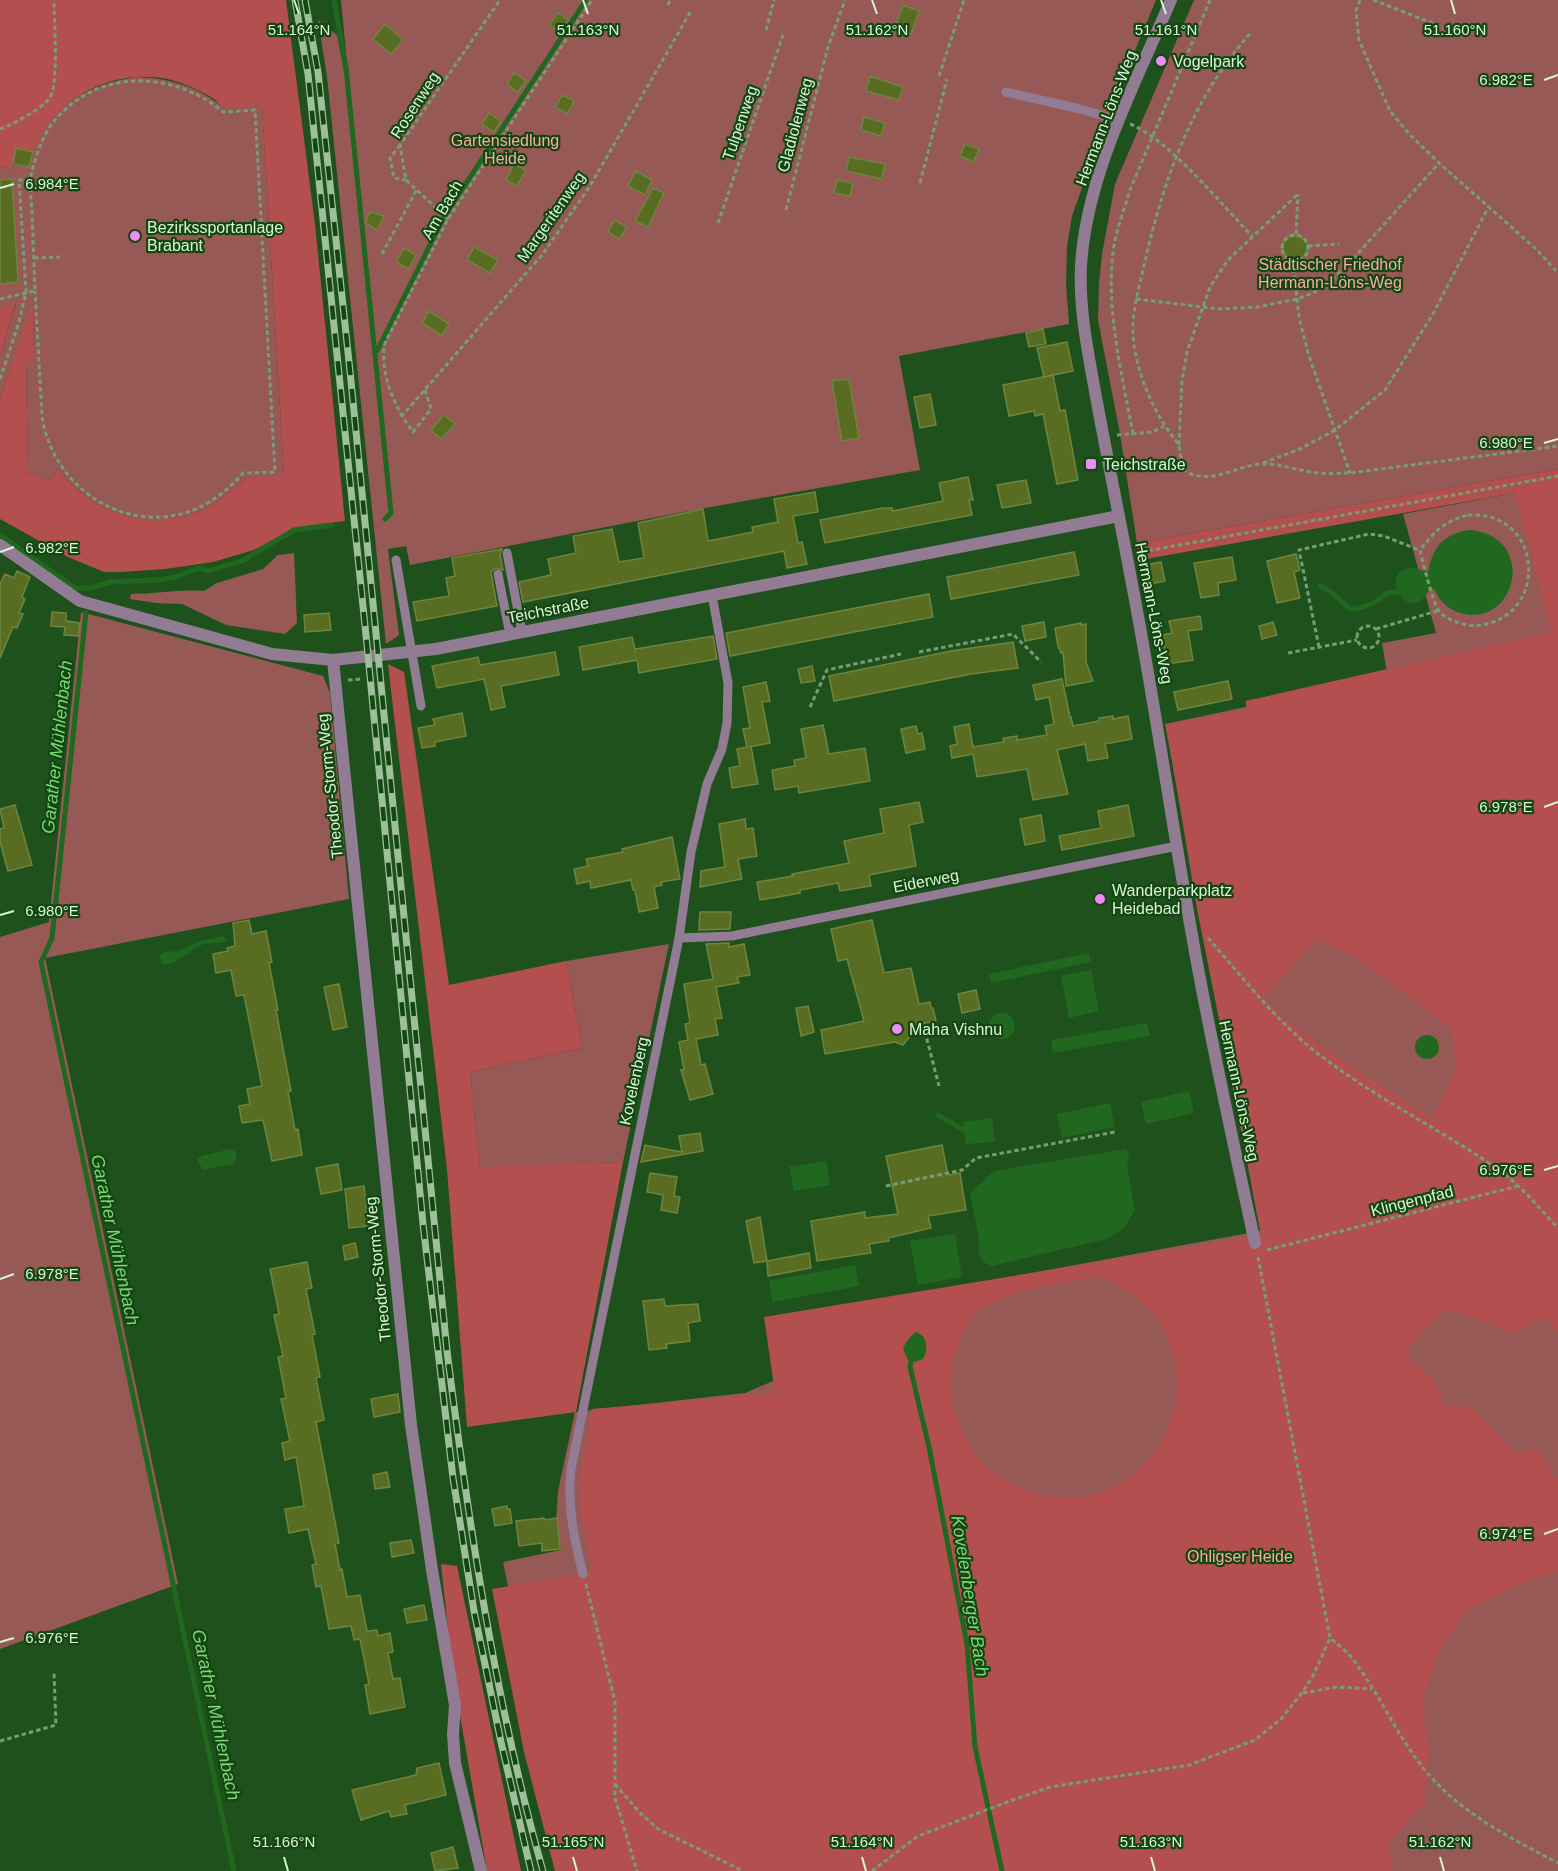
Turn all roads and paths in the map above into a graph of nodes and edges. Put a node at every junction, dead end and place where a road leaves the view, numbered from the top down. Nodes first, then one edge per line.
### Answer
1 (54, 0) edge
2 (500, 0) edge
3 (592, 0) edge
4 (774, 0) edge
5 (845, 0) edge
6 (964, 0) edge
7 (1171, 0) edge
8 (1210, 0) edge
9 (1360, 0) edge
10 (1373, 0) edge
11 (691, 11) dead end
12 (1445, 28) dead end
13 (766, 30) dead end
14 (1250, 34) dead end
15 (783, 35) dead end
16 (939, 76) dead end
17 (946, 79) dead end
18 (1006, 92) dead end
19 (1119, 120) junction
20 (0, 129) edge
21 (1153, 137) junction
22 (400, 145) junction
23 (1176, 157) junction
24 (1439, 163) junction
25 (30, 180) junction
26 (406, 180) junction
27 (920, 183) dead end
28 (417, 189) junction
29 (1489, 206) junction
30 (786, 210) dead end
31 (448, 219) junction
32 (719, 221) dead end
33 (1296, 234) junction
34 (1252, 236) junction
35 (22, 244) junction
36 (33, 244) junction
37 (1339, 244) dead end
38 (1308, 246) junction
39 (382, 254) dead end
40 (60, 257) dead end
41 (34, 258) junction
42 (1293, 261) junction
43 (1558, 273) edge
44 (35, 291) junction
45 (26, 292) junction
46 (0, 299) edge
47 (1298, 299) junction
48 (1136, 300) junction
49 (1202, 307) junction
50 (0, 379) edge
51 (425, 390) junction
52 (401, 417) junction
53 (1164, 426) junction
54 (1335, 430) junction
55 (1133, 434) junction
56 (1116, 435) dead end
57 (1179, 445) junction
58 (1558, 446) edge
59 (1261, 464) junction
60 (1350, 472) junction
61 (1558, 476) edge
62 (1119, 516) junction
63 (0, 545) edge
64 (1420, 550) junction
65 (507, 553) dead end
66 (1127, 556) junction
67 (396, 561) dead end
68 (498, 574) dead end
69 (712, 595) junction
70 (1438, 611) junction
71 (1376, 629) junction
72 (516, 633) junction
73 (1357, 640) junction
74 (1319, 647) junction
75 (919, 652) dead end
76 (411, 653) junction
77 (1288, 653) dead end
78 (901, 654) dead end
79 (333, 660) junction
80 (1041, 662) dead end
81 (421, 706) dead end
82 (810, 707) dead end
83 (1177, 846) junction
84 (1191, 935) junction
85 (679, 938) junction
86 (923, 1024) dead end
87 (939, 1086) dead end
88 (1115, 1132) dead end
89 (886, 1185) dead end
90 (1518, 1186) junction
91 (1558, 1228) edge
92 (1256, 1248) junction
93 (583, 1574) joint
94 (1330, 1638) junction
95 (54, 1673) dead end
96 (1372, 1689) junction
97 (1301, 1694) junction
98 (0, 1741) edge
99 (614, 1783) junction
100 (1558, 1863) edge
101 (481, 1871) edge
102 (637, 1871) edge
103 (743, 1871) edge
104 (872, 1871) edge

1 - 20 path
2 - 22 path, Rosenweg
3 - 31 path, Am Bach
4 - 13 path
5 - 30 path, Gladiolenweg
6 - 16 path
7 - 19 street, Hermann-Löns-Weg
8 - 21 path
9 - 24 path
10 - 12 path
11 - 51 path, Margeritenweg
14 - 23 path
15 - 32 path, Tulpenweg
17 - 27 path
18 - 19 lane
19 - 21 path
19 - 62 street, Hermann-Löns-Weg
21 - 23 path
21 - 55 path
22 - 26 path, Rosenweg
22 - 26 path
23 - 34 path
23 - 48 path
24 - 29 path
24 - 47 path
25 - 35 path
25 - 36 path
25 - 44 path
26 - 28 path
28 - 31 path
28 - 39 path
29 - 43 path
29 - 54 path
31 - 52 path, Am Bach
33 - 34 path
33 - 38 path
33 - 42 path
34 - 49 path
35 - 36 path
35 - 45 path
36 - 41 path
37 - 38 path
38 - 42 path
40 - 41 path
41 - 44 path
42 - 47 path
44 - 45 path
45 - 46 path
45 - 50 path
47 - 49 path
47 - 54 path
48 - 49 path
48 - 53 path
49 - 57 path
51 - 52 path, Margeritenweg
51 - 52 path
53 - 55 path
53 - 57 path
54 - 59 path
54 - 60 path
55 - 56 path
57 - 59 path
58 - 60 path
59 - 60 path
61 - 66 path
62 - 66 street, Hermann-Löns-Weg
62 - 69 street, Teichstraße
63 - 79 street, Teichstraße
64 - 70 path
64 - 70 path
64 - 74 path
65 - 72 lane
66 - 83 street, Hermann-Löns-Weg
67 - 76 lane
68 - 72 lane
69 - 72 street, Teichstraße
69 - 85 lane, Kovelenberg
70 - 71 path
71 - 73 path
71 - 73 path
72 - 76 street, Teichstraße
73 - 74 path
74 - 77 path
75 - 80 path
76 - 79 street, Teichstraße
76 - 81 lane
78 - 82 path
79 - 101 street, Theodor-Storm-Weg
83 - 84 street, Hermann-Löns-Weg
83 - 85 lane, Eiderweg
84 - 90 path
84 - 92 street, Hermann-Löns-Weg
85 - 93 lane, Kovelenberg
86 - 87 path
88 - 89 path
90 - 91 path
90 - 92 path, Klingenpfad
92 - 94 path
93 - 99 path
94 - 96 path
94 - 97 path
95 - 98 path
96 - 97 path
96 - 100 path
97 - 104 path
99 - 102 path
99 - 103 path

